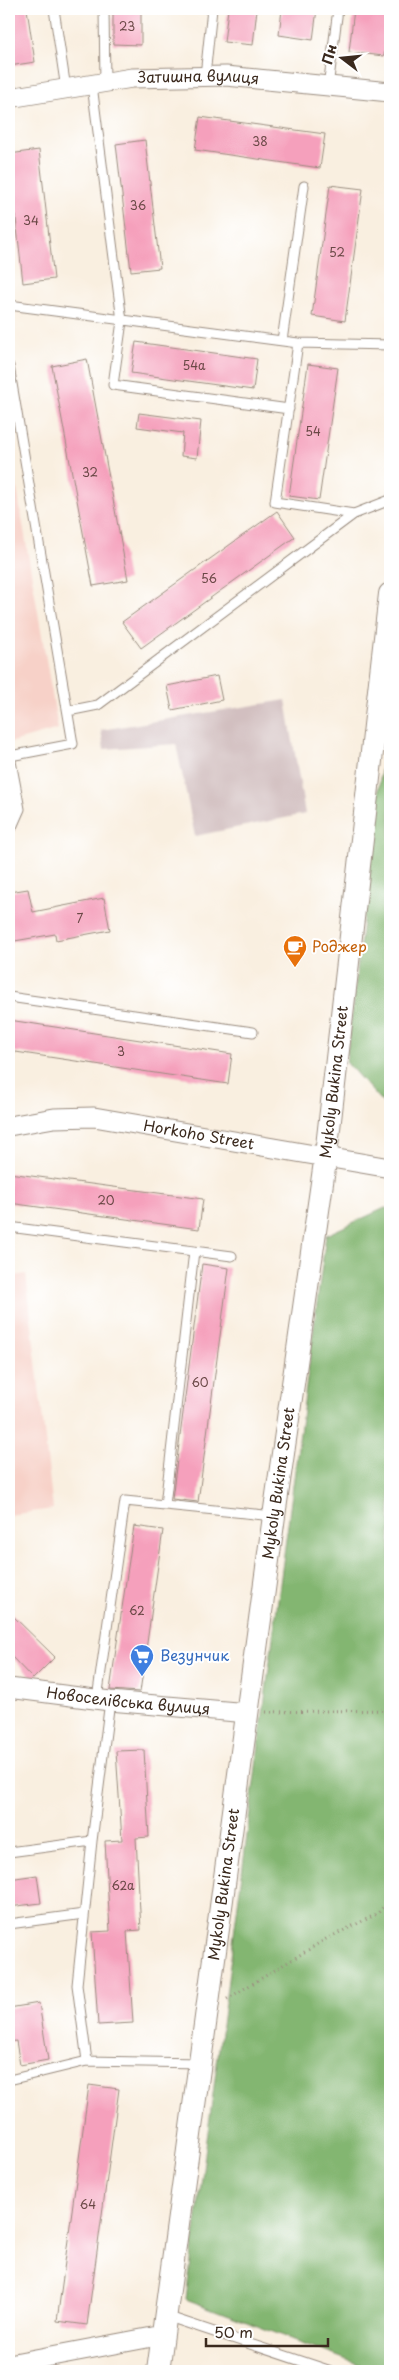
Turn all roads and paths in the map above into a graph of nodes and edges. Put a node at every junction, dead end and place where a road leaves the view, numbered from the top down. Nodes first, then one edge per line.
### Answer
1 (54, 9) edge
2 (104, 9) edge
3 (212, 9) edge
4 (338, 9) edge
5 (205, 76) junction
6 (99, 84) junction
7 (328, 88) junction
8 (66, 89) junction
9 (390, 92) edge
10 (9, 98) edge
11 (304, 186) dead end
12 (9, 305) edge
13 (122, 321) junction
14 (282, 341) junction
15 (298, 343) junction
16 (390, 345) edge
17 (9, 366) edge
18 (289, 409) junction
19 (390, 500) edge
20 (354, 514) junction
21 (390, 594) edge
22 (68, 711) junction
23 (9, 834) edge
24 (9, 997) edge
25 (253, 1032) dead end
26 (9, 1126) edge
27 (326, 1155) junction
28 (390, 1168) edge
29 (9, 1227) edge
30 (194, 1251) junction
31 (232, 1256) dead end
32 (165, 1505) junction
33 (274, 1516) junction
34 (11, 1686) edge
35 (103, 1700) junction
36 (390, 1710) edge
37 (248, 1713) junction
38 (92, 1840) junction
39 (9, 1852) edge
40 (390, 1900) edge
41 (84, 1914) junction
42 (9, 1924) edge
43 (208, 2012) junction
44 (87, 2061) junction
45 (200, 2063) junction
46 (9, 2080) edge
47 (164, 2326) junction
48 (9, 2364) edge
49 (158, 2371) edge
50 (332, 2371) edge

1 - 8 lane
2 - 6 lane
3 - 5 lane
4 - 7 lane
5 - 6 street, Затишна вулиця
5 - 7 street, Затишна вулиця
6 - 8 street, Затишна вулиця
6 - 13 lane
7 - 9 street, Затишна вулиця
8 - 10 street, Затишна вулиця
11 - 14 lane
12 - 13 lane
13 - 14 lane
13 - 18 lane
14 - 15 lane
15 - 16 lane
15 - 18 lane
17 - 22 lane
18 - 20 lane
19 - 20 lane
20 - 22 lane
21 - 27 street, Mykoly Bukina Street
22 - 23 lane
24 - 25 lane
26 - 27 street, Horkoho Street
27 - 28 street, Horkoho Street
27 - 33 street, Mykoly Bukina Street
29 - 30 lane
30 - 31 lane
30 - 32 lane
32 - 33 lane
32 - 35 lane
33 - 37 street, Mykoly Bukina Street
34 - 35 street, Новоселівська вулиця
35 - 37 street, Новоселівська вулиця
35 - 38 lane
36 - 37 path
37 - 43 street, Mykoly Bukina Street
38 - 39 lane
38 - 41 lane
40 - 43 path
41 - 42 lane
41 - 44 lane
43 - 45 street, Mykoly Bukina Street
44 - 45 lane
44 - 46 lane
45 - 47 street, Mykoly Bukina Street
47 - 48 street
47 - 49 street, Mykoly Bukina Street
47 - 50 lane

